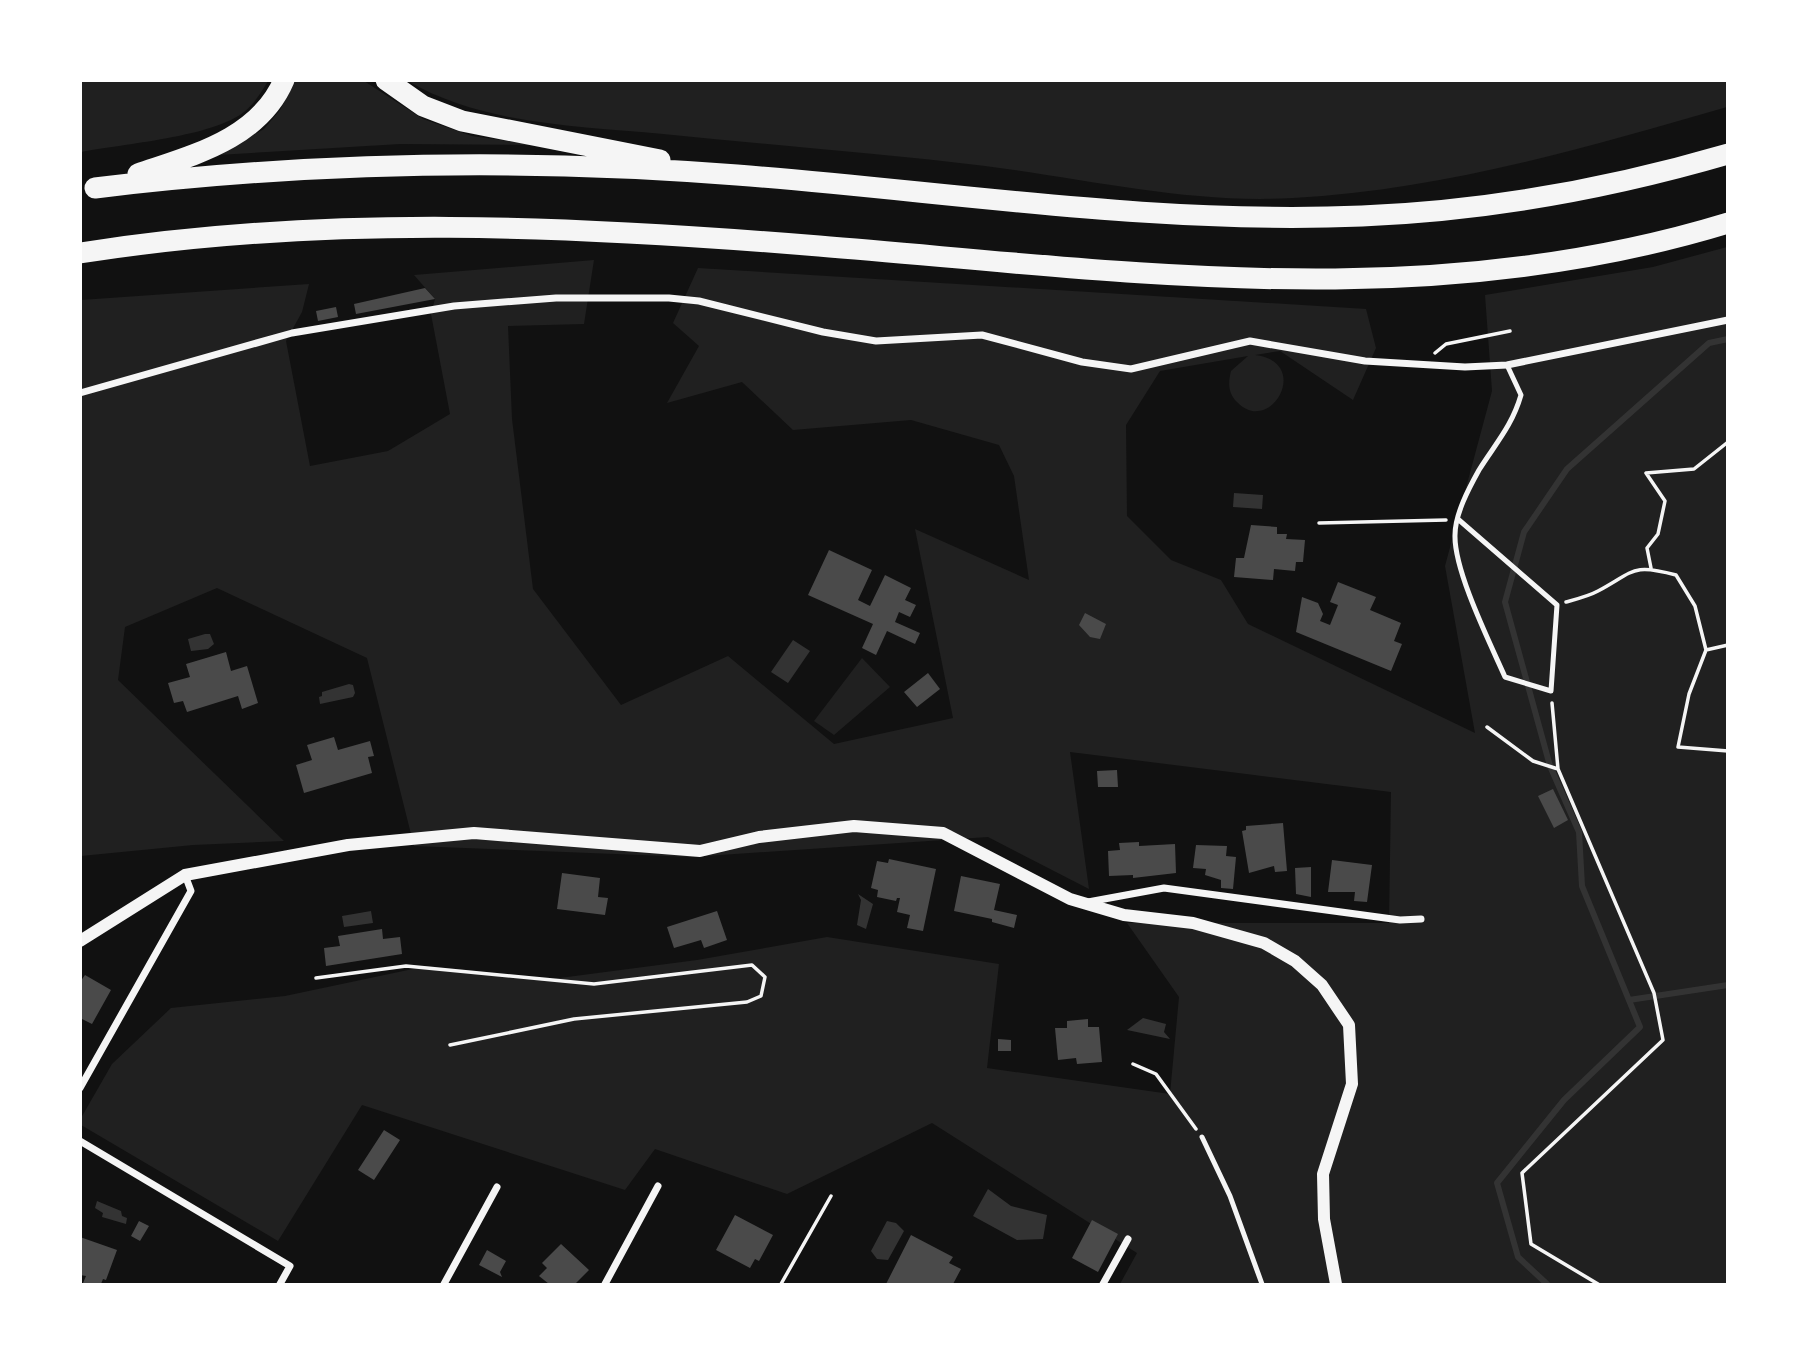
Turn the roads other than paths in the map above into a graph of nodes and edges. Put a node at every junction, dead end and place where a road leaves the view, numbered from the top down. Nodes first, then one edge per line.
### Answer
1 (284, 80) edge
2 (386, 80) edge
3 (1727, 154) edge
4 (734, 174) junction
5 (88, 189) edge
6 (1727, 223) edge
7 (87, 252) edge
8 (1727, 320) edge
9 (1507, 365) junction
10 (80, 393) edge
11 (1458, 520) junction
12 (185, 875) junction
13 (1084, 902) junction
14 (1421, 919) dead end
15 (80, 941) edge
16 (80, 1088) edge
17 (1202, 1137) road end
18 (80, 1141) edge
19 (658, 1186) dead end
20 (497, 1187) dead end
21 (1128, 1240) dead end
22 (280, 1284) edge
23 (444, 1284) edge
24 (605, 1284) edge
25 (1103, 1284) edge
26 (1262, 1284) edge
27 (1336, 1284) edge

1 - 5 highway
2 - 4 highway
3 - 4 highway
4 - 5 highway
6 - 7 highway
8 - 9 street
9 - 10 street
9 - 11 lane
11 - 11 lane
12 - 13 street
12 - 15 street
12 - 16 street
13 - 14 street
13 - 27 street
17 - 26 lane
18 - 22 street
19 - 24 street
20 - 23 street
21 - 25 street

